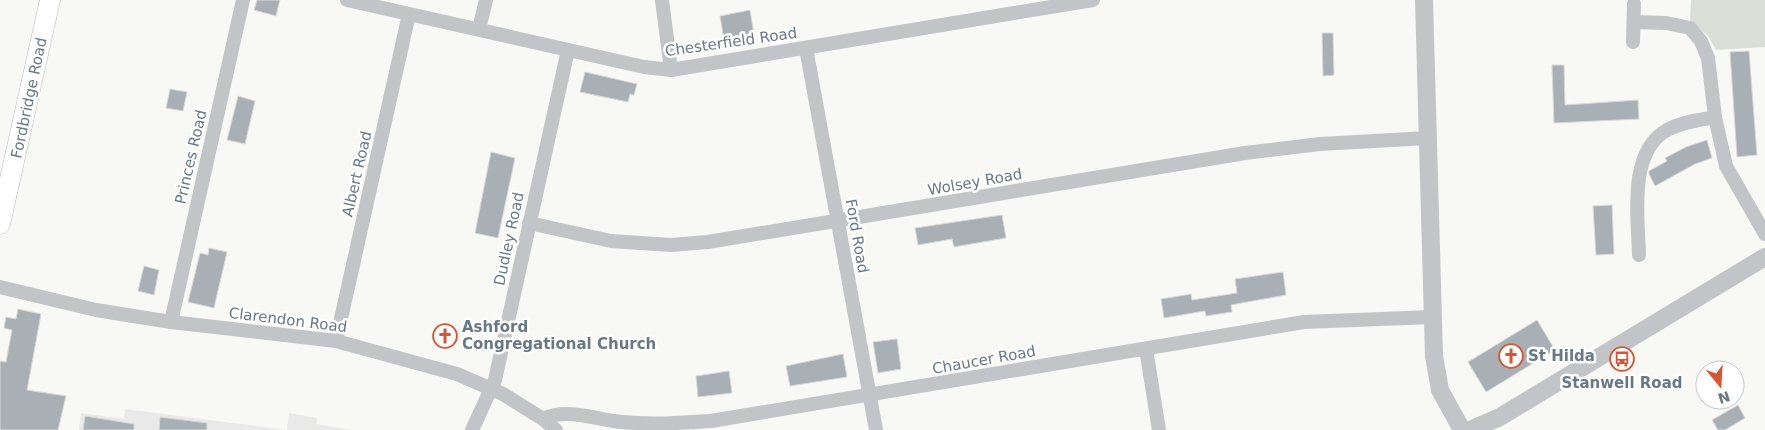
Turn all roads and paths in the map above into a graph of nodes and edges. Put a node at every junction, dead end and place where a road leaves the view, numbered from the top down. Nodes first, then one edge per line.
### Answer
1 (50, 0) edge
2 (243, 0) edge
3 (347, 0) edge
4 (486, 0) edge
5 (662, 0) edge
6 (1093, 0) edge
7 (1424, 0) edge
8 (1634, 4) dead end
9 (409, 14) junction
10 (1634, 22) junction
11 (479, 29) junction
12 (1633, 42) dead end
13 (806, 48) junction
14 (568, 50) junction
15 (671, 70) junction
16 (1715, 117) junction
17 (1428, 138) junction
18 (5, 186) edge
19 (838, 222) junction
20 (529, 223) junction
21 (0, 224) edge
22 (1765, 234) edge
23 (1639, 255) dead end
24 (1765, 257) edge
25 (0, 288) edge
26 (1432, 317) junction
27 (171, 322) junction
28 (336, 341) junction
29 (1146, 349) junction
30 (491, 389) junction
31 (870, 396) junction
32 (543, 419) junction
33 (472, 430) edge
34 (556, 430) edge
35 (876, 430) edge
36 (1159, 430) edge
37 (1462, 430) edge
38 (1470, 430) edge

1 - 18 main road, Fordbridge Road
2 - 27 street, Princes Road
3 - 9 street, Chesterfield Road
4 - 11 street
5 - 15 street
6 - 13 street, Chesterfield Road
7 - 17 street
8 - 10 street
9 - 11 street, Chesterfield Road
9 - 28 street, Albert Road
10 - 12 street
10 - 16 street
11 - 14 street, Chesterfield Road
13 - 15 street, Chesterfield Road
13 - 19 street, Ford Road
14 - 15 street, Chesterfield Road
14 - 20 street, Dudley Road
16 - 22 street
16 - 23 street
17 - 19 street, Wolsey Road
17 - 26 street
18 - 21 main road, Fordbridge Road
19 - 20 street, Wolsey Road
19 - 31 street, Ford Road
20 - 30 street, Dudley Road
24 - 38 street
25 - 27 street, Clarendon Road
26 - 29 street, Chaucer Road
26 - 37 street
27 - 28 street, Clarendon Road
28 - 30 street, Clarendon Road
29 - 31 street, Chaucer Road
29 - 36 street
30 - 32 street, Clarendon Road
30 - 33 street, Dudley Road
31 - 32 street, Chaucer Road
31 - 35 street, Ford Road
32 - 34 street, Clarendon Road

